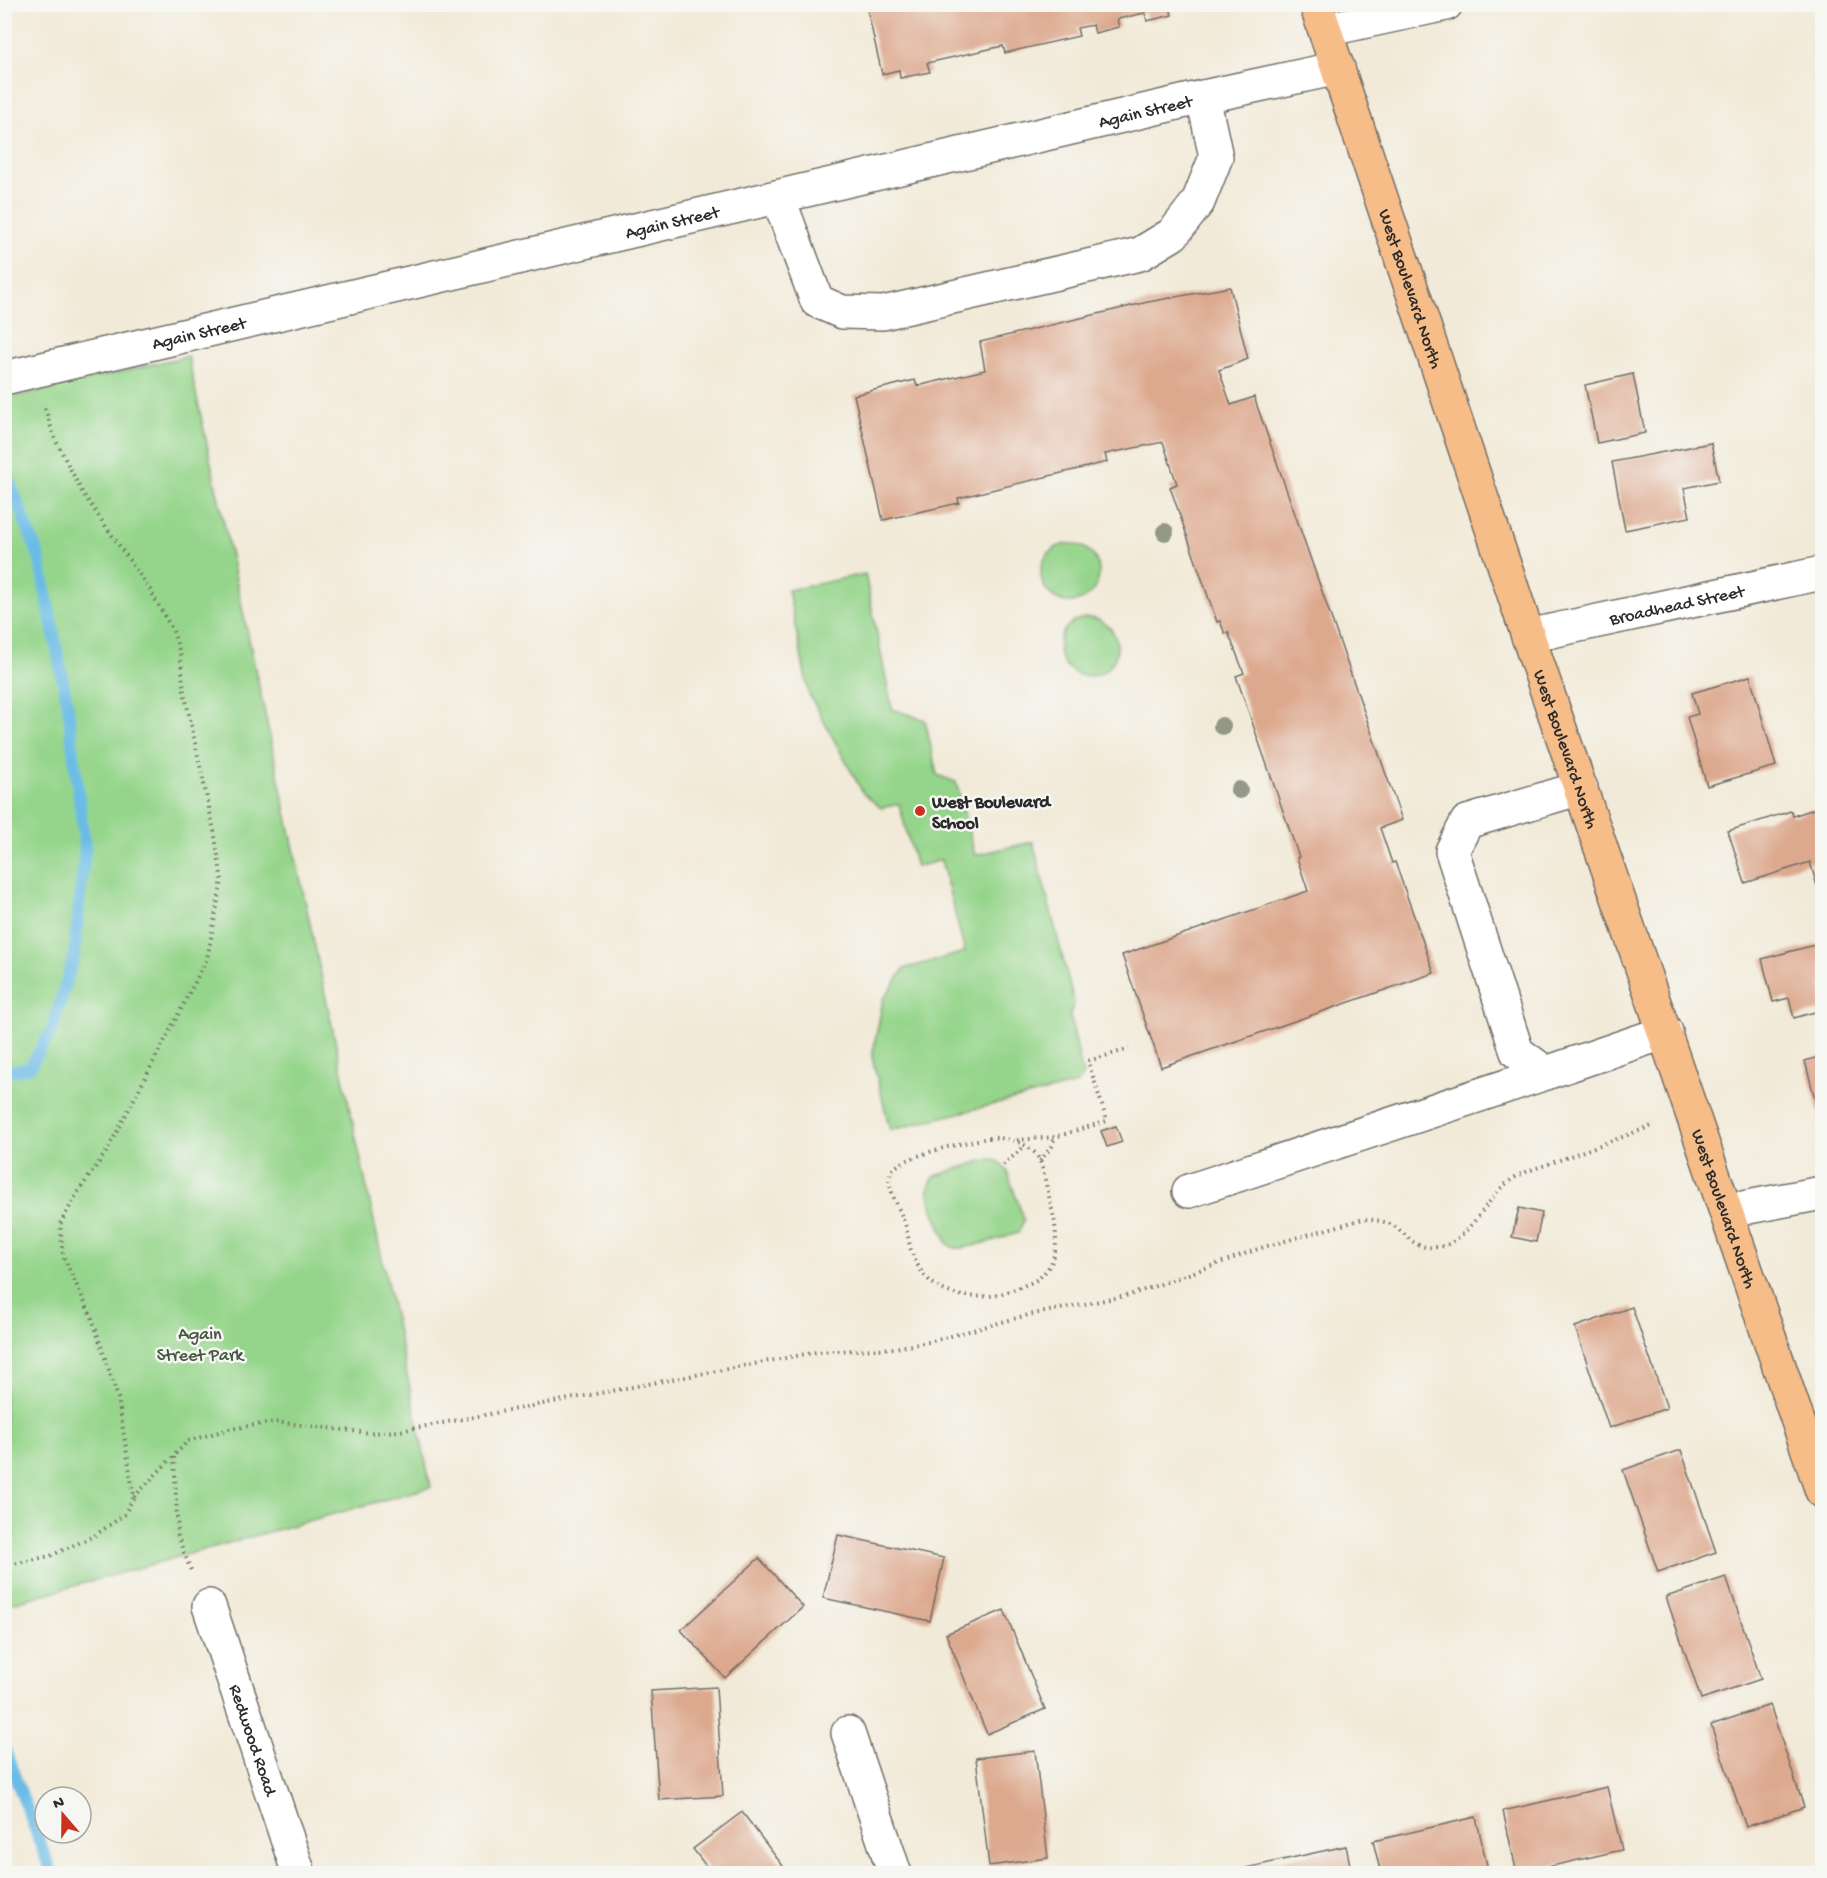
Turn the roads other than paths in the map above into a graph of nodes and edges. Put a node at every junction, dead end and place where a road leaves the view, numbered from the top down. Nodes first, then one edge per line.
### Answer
1 (1446, 4) edge
2 (1321, 17) edge
3 (1338, 68) junction
4 (1203, 97) junction
5 (778, 197) junction
6 (19, 375) edge
7 (1822, 573) edge
8 (1528, 636) junction
9 (1581, 788) junction
10 (1666, 1032) junction
11 (1546, 1073) junction
12 (1189, 1191) dead end
13 (1822, 1193) edge
14 (1727, 1211) junction
15 (1822, 1491) edge
16 (209, 1606) road end
17 (848, 1733) dead end
18 (299, 1874) edge
19 (895, 1874) edge

1 - 2 street
2 - 3 main road, West Boulevard North
3 - 4 street, Again Street
3 - 8 main road, West Boulevard North
4 - 5 street, Again Street
4 - 5 street
5 - 6 street, Again Street
7 - 8 street, Broadhead Street
8 - 9 main road, West Boulevard North
9 - 10 main road, West Boulevard North
9 - 11 street
10 - 11 street
10 - 14 main road, West Boulevard North
11 - 12 street
13 - 14 street
14 - 15 main road, West Boulevard North
16 - 18 street, Redwood Road
17 - 19 street

